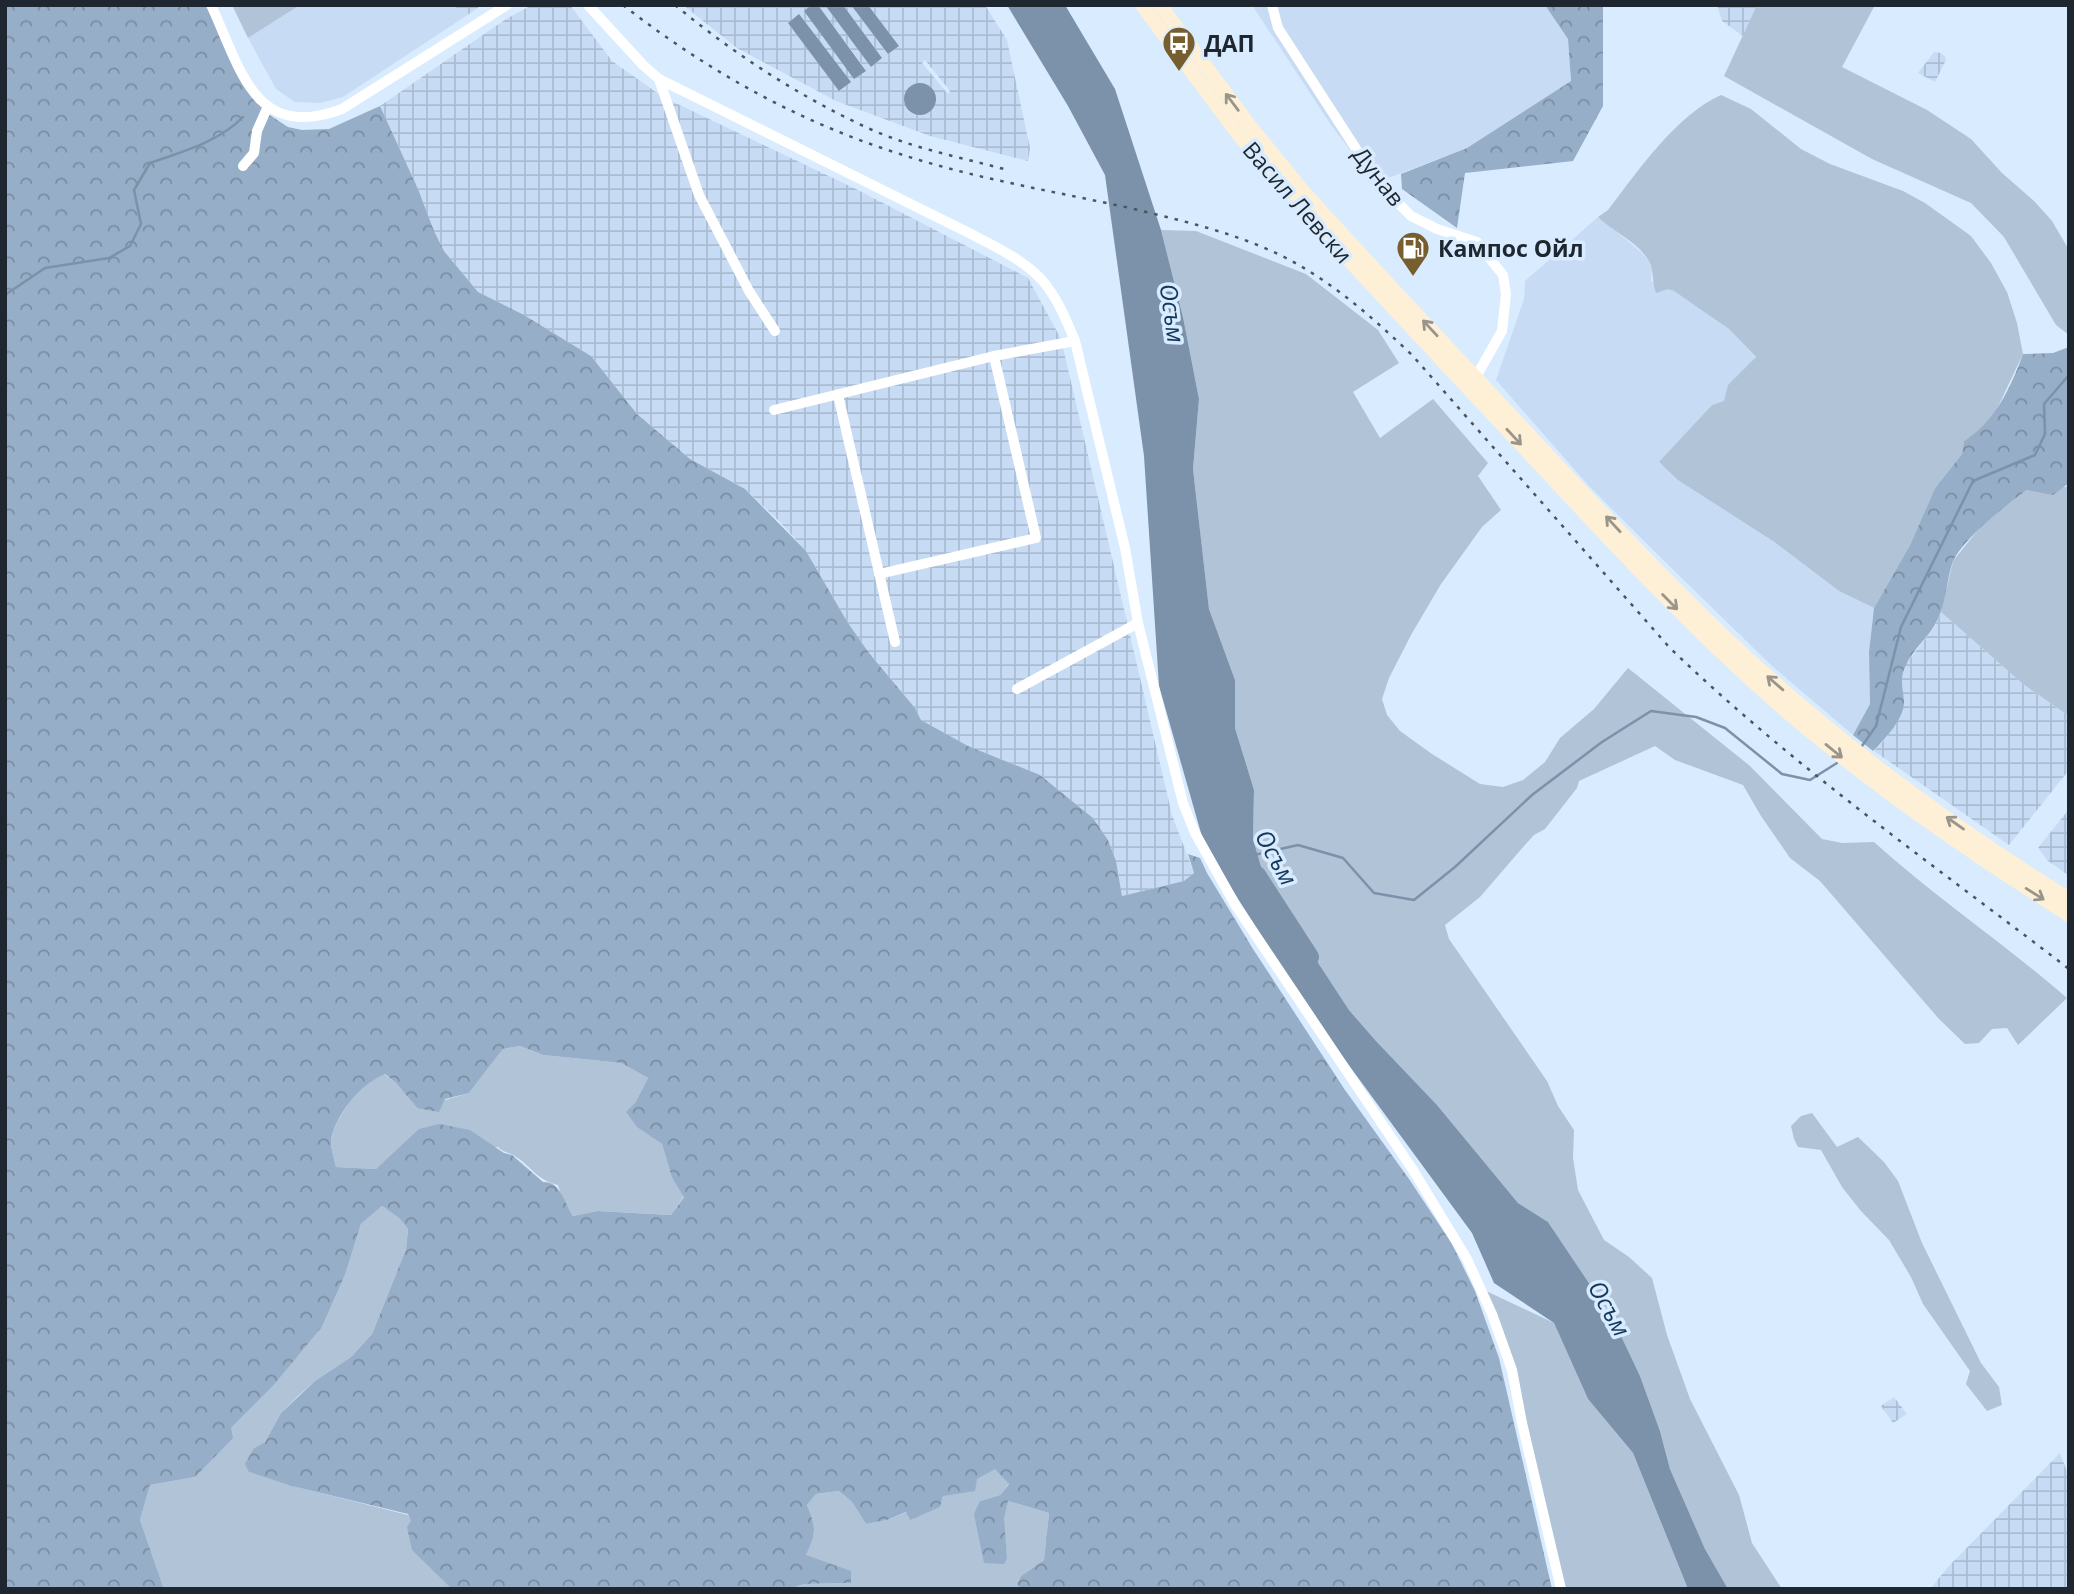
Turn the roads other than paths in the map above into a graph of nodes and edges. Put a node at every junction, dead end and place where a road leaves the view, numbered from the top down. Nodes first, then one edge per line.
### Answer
1 (211, 5) edge
2 (507, 5) edge
3 (588, 5) edge
4 (1142, 5) edge
5 (1160, 5) edge
6 (1272, 5) edge
7 (659, 79) junction
8 (268, 106) junction
9 (243, 166) dead end
10 (775, 331) dead end
11 (1075, 341) junction
12 (994, 356) junction
13 (1472, 383) junction
14 (838, 395) junction
15 (774, 410) dead end
16 (879, 574) junction
17 (1138, 622) junction
18 (895, 642) dead end
19 (1017, 689) dead end
20 (2069, 899) edge
21 (2069, 915) edge
22 (1561, 1589) edge

1 - 8 street
2 - 8 street
3 - 7 street
4 - 13 main road, Васил Левски
13 -> 5 main road, Васил Левски
6 - 13 street, Дунав
7 - 10 street
7 - 11 street
8 - 9 street
11 - 12 street
11 - 17 street
12 - 14 street
12 - 16 street
20 -> 13 main road
13 -> 21 main road
14 - 15 street
14 - 16 street
16 - 18 street
17 - 19 street
17 - 22 street

